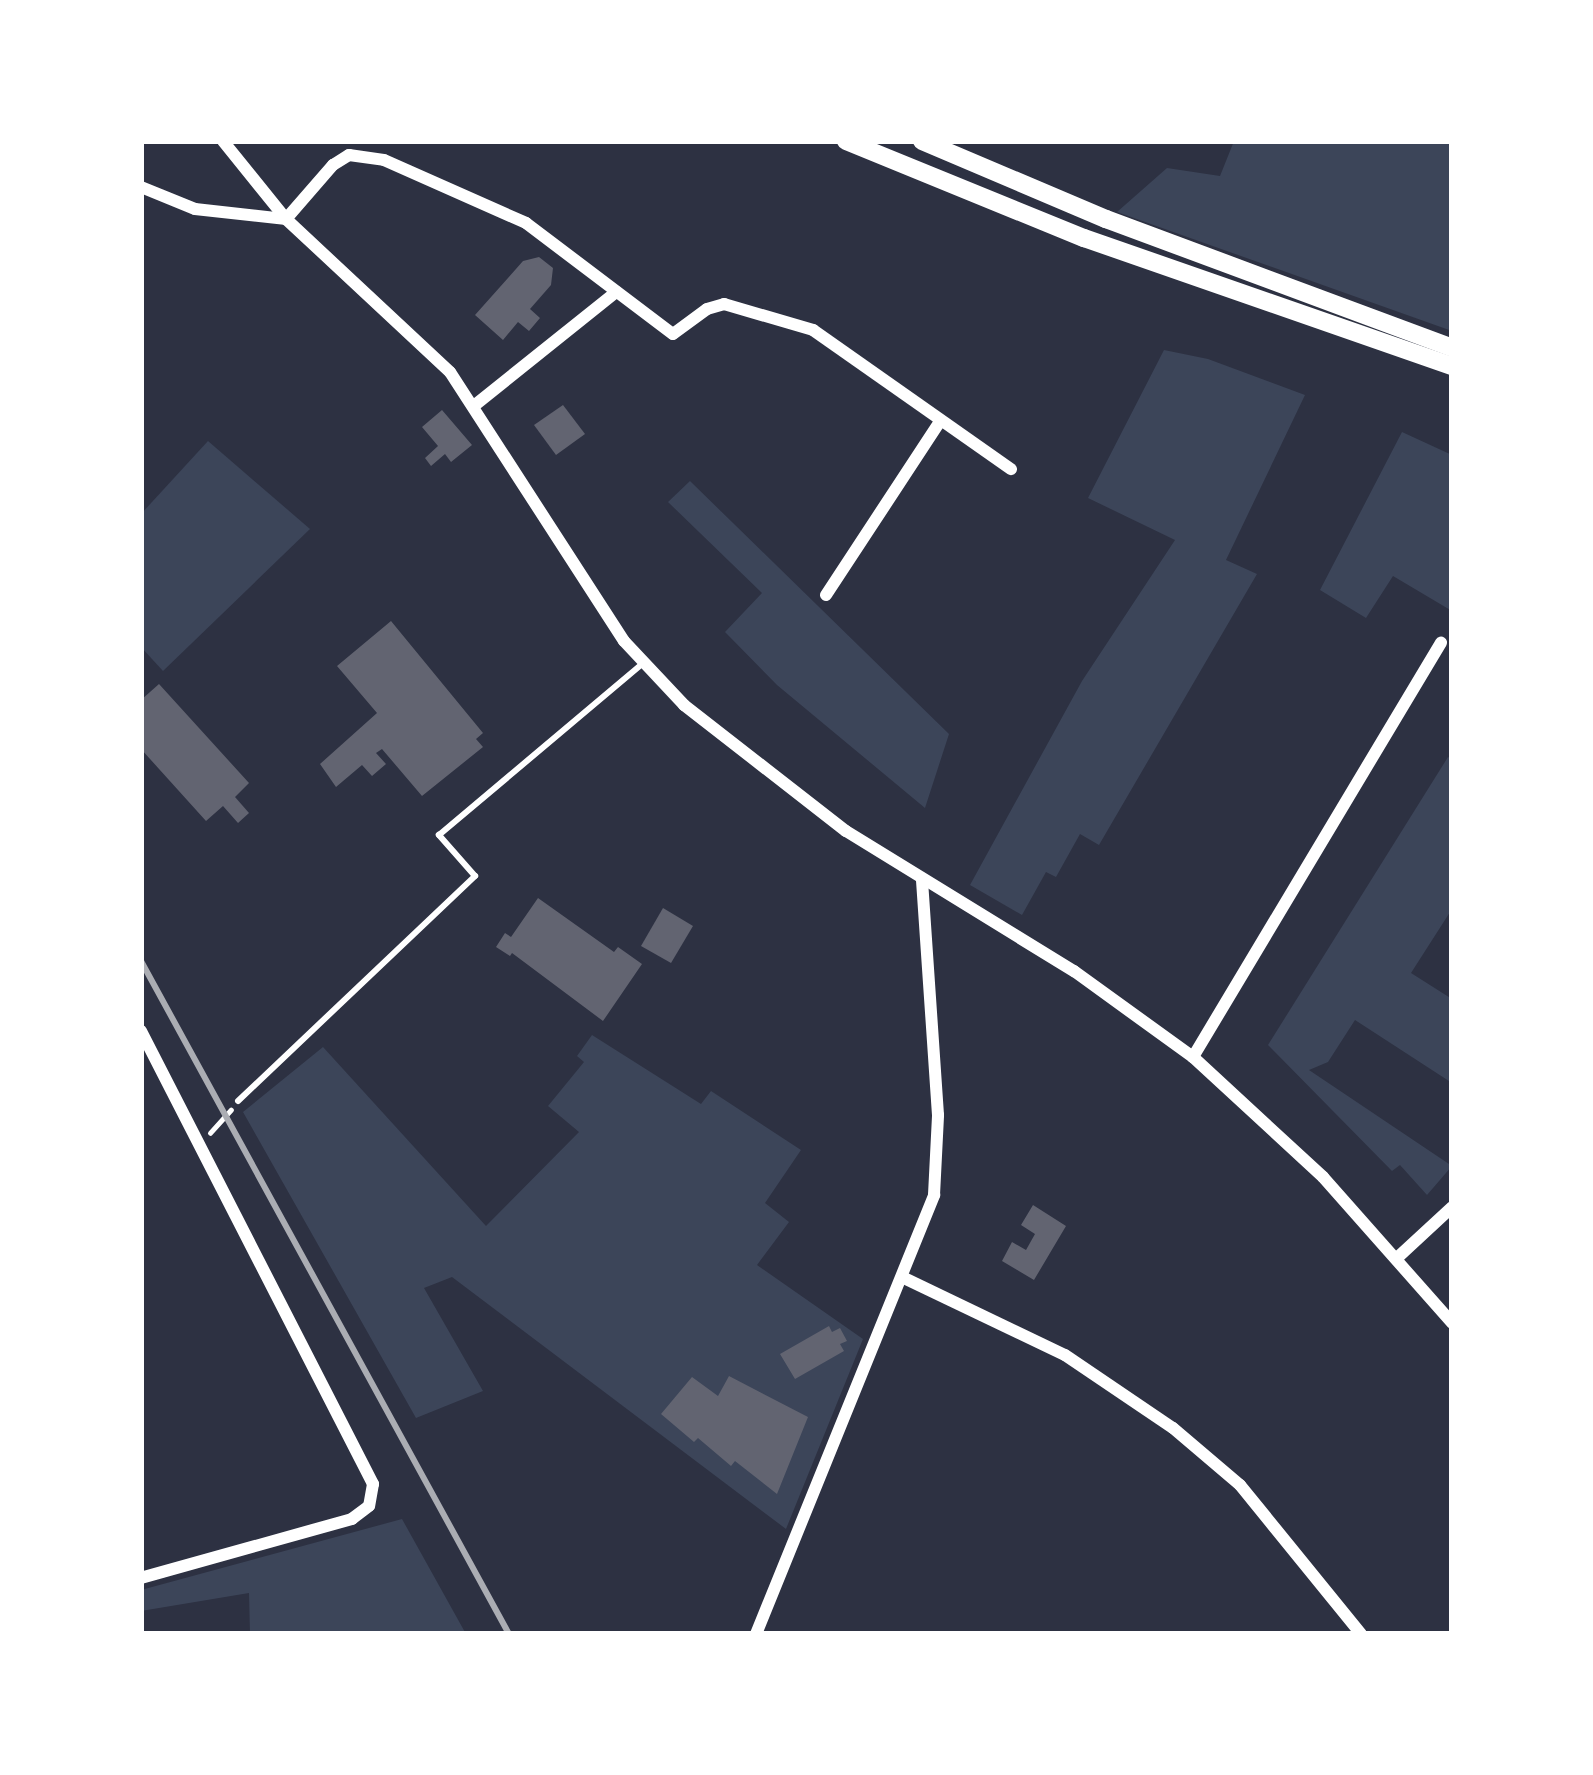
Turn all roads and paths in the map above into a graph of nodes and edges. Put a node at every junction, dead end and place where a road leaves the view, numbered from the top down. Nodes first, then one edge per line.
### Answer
1 (223, 141) edge
2 (846, 141) edge
3 (922, 141) edge
4 (141, 187) edge
5 (286, 219) junction
6 (616, 292) junction
7 (1452, 348) edge
8 (1452, 366) edge
9 (475, 405) junction
10 (940, 422) junction
11 (1011, 470) dead end
12 (826, 595) dead end
13 (1441, 642) dead end
14 (643, 663) junction
15 (922, 879) junction
16 (141, 1030) edge
17 (1193, 1057) junction
18 (238, 1101) joint
19 (200, 1144) junction
20 (1452, 1207) edge
21 (1397, 1258) junction
22 (904, 1278) junction
23 (1452, 1323) edge
24 (141, 1578) edge
25 (756, 1634) edge
26 (1361, 1634) edge

1 - 5 street
2 - 8 main road
3 - 7 main road
4 - 5 street
5 - 6 street
5 - 9 street
6 - 9 street
6 - 10 street
9 - 14 street
10 - 11 street
10 - 12 street
13 - 17 street
14 - 15 street
14 - 18 lane
15 - 17 street
15 - 22 street
16 - 19 street
17 - 21 street
18 - 19 path
19 - 24 street
20 - 21 street
21 - 23 street
22 - 25 street
22 - 26 street

